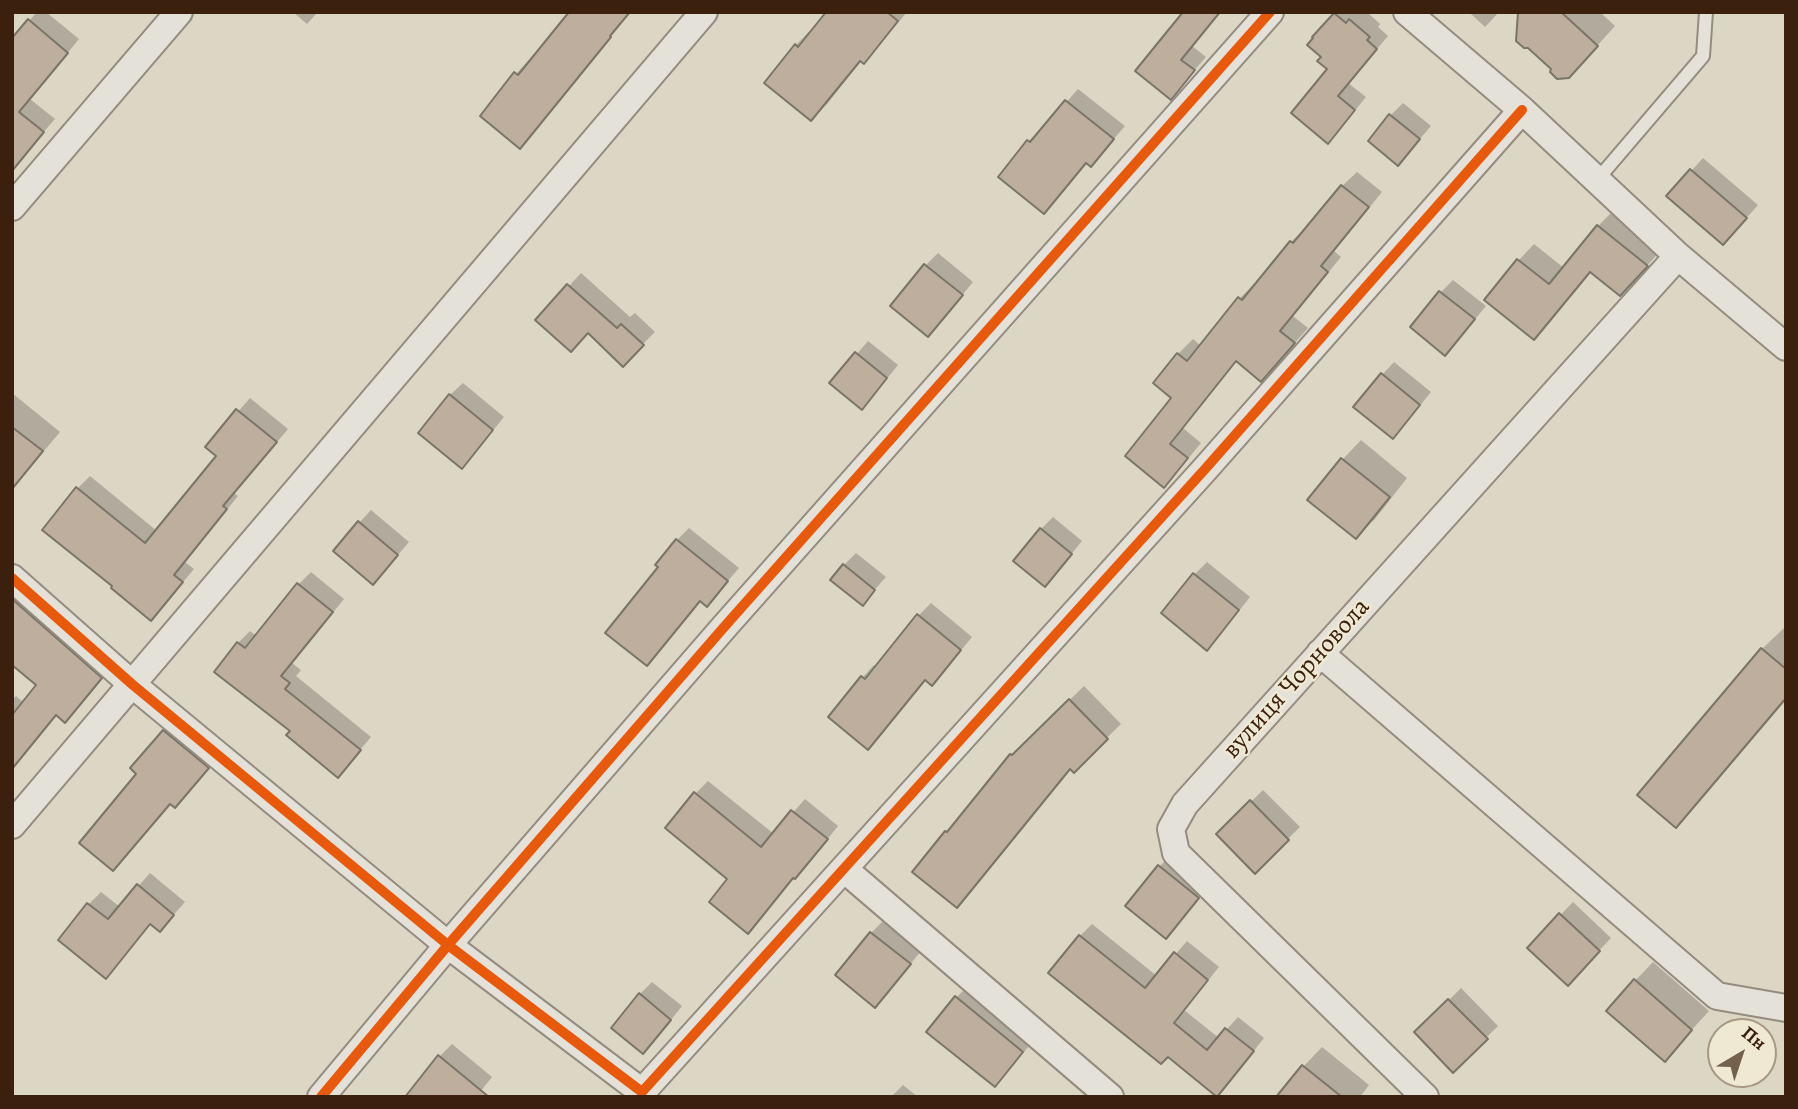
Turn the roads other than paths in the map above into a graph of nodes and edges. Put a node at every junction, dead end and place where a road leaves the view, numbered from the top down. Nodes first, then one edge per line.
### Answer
1 (179, 12) edge
2 (704, 12) edge
3 (1270, 12) edge
4 (1407, 12) edge
5 (1706, 12) edge
6 (1522, 110) junction
7 (1597, 180) junction
8 (12, 208) edge
9 (1678, 256) junction
10 (1786, 347) edge
11 (12, 578) edge
12 (1320, 653) junction
13 (133, 685) junction
14 (12, 825) edge
15 (844, 869) junction
16 (448, 945) junction
17 (1786, 1008) edge
18 (645, 1094) edge
19 (321, 1097) edge
20 (1110, 1097) edge
21 (1425, 1097) edge

1 - 8 street
2 - 13 street
3 - 16 street
4 - 6 street
5 - 7 lane
6 - 7 street
6 - 15 street
7 - 9 street
9 - 10 street
9 - 12 street, вулиця Чорновола
11 - 13 street
12 - 17 street
12 - 21 street, вулиця Чорновола
13 - 14 street
13 - 16 street
15 - 18 street
15 - 20 street
16 - 18 street
16 - 19 street

